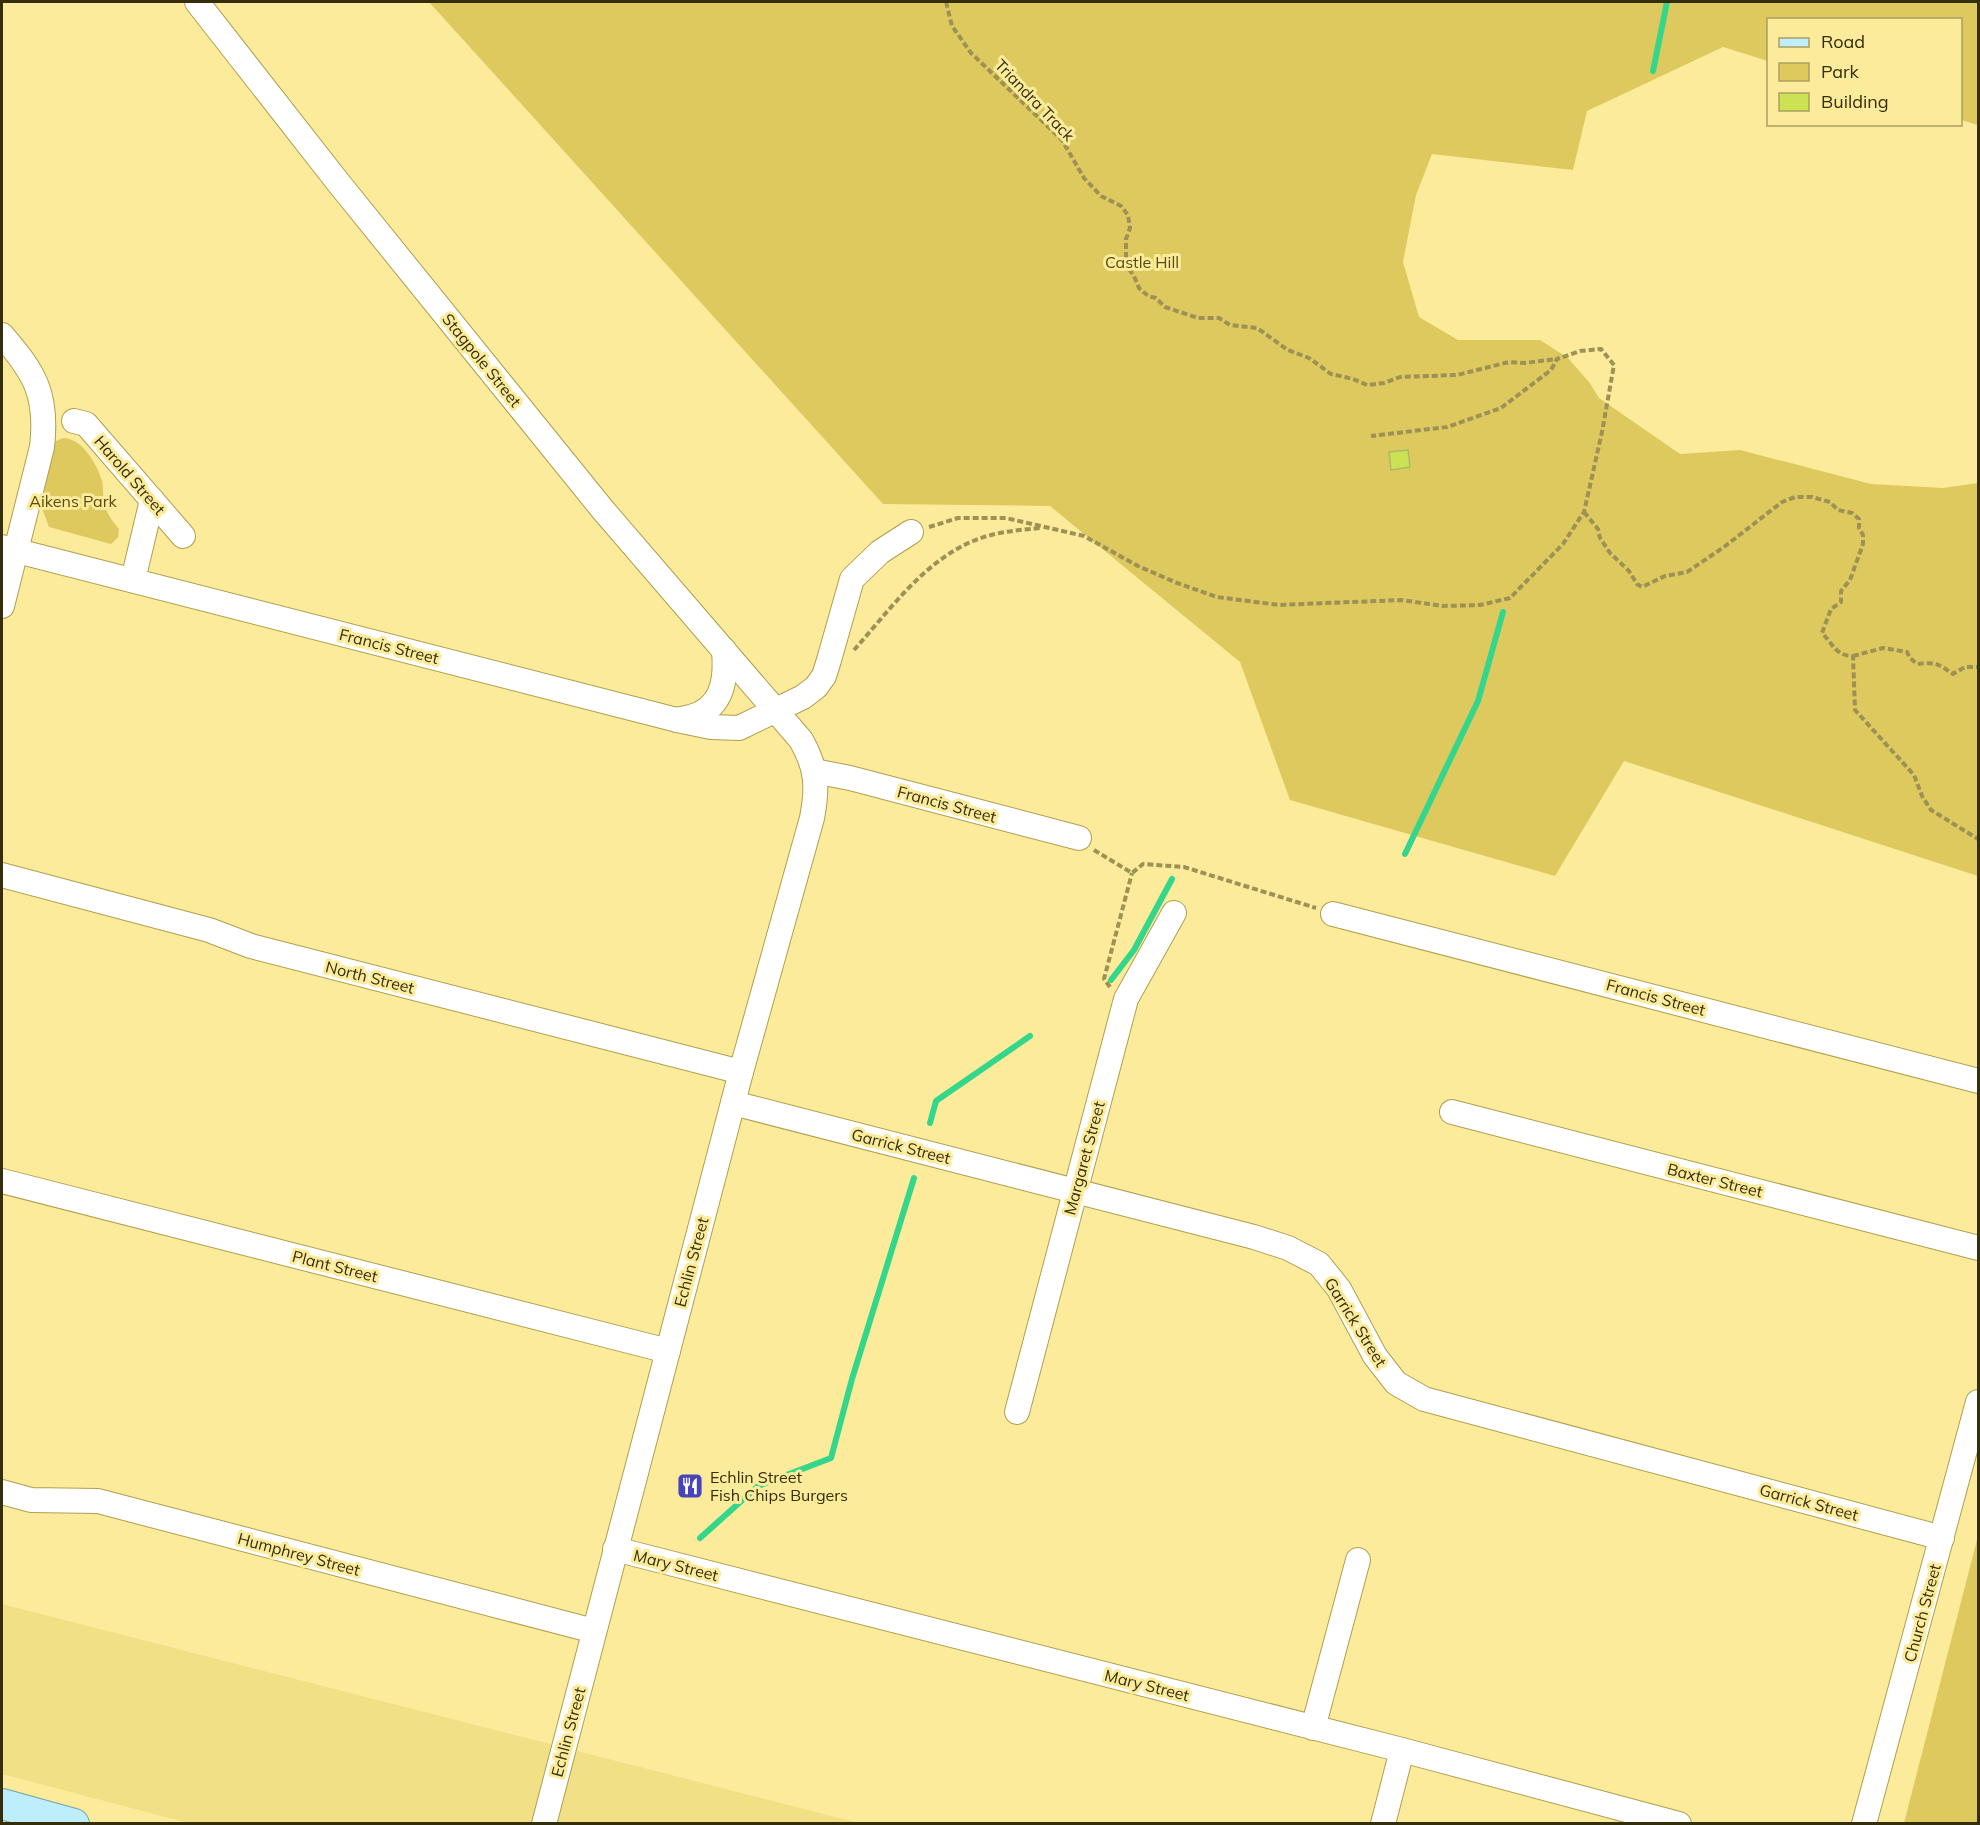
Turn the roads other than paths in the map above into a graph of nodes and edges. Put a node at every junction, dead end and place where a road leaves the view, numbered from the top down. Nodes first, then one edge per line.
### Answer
1 (197, 2) edge
2 (2, 335) edge
3 (74, 421) dead end
4 (152, 500) junction
5 (911, 532) road end
6 (183, 536) dead end
7 (9, 549) edge
8 (133, 580) junction
9 (2, 606) edge
10 (724, 650) junction
11 (776, 711) junction
12 (677, 720) junction
13 (814, 771) junction
14 (1079, 838) road end
15 (2, 875) edge
16 (1174, 914) dead end
17 (1333, 914) road end
18 (741, 1072) junction
19 (1978, 1081) edge
20 (733, 1103) junction
21 (1452, 1112) dead end
22 (2, 1181) edge
23 (1075, 1191) junction
24 (1978, 1248) edge
25 (668, 1351) junction
26 (1978, 1402) edge
27 (1017, 1412) dead end
28 (2, 1492) edge
29 (1942, 1538) junction
30 (615, 1549) junction
31 (1358, 1560) dead end
32 (594, 1631) junction
33 (1313, 1728) junction
34 (1402, 1750) junction
35 (2, 1804) edge
36 (74, 1824) edge
37 (544, 1824) edge
38 (1383, 1824) edge
39 (1679, 1824) edge
40 (1864, 1824) edge

1 - 10 street, Stagpole Street
2 - 7 street
3 - 4 street, Harold Street
4 - 6 street, Harold Street
4 - 8 street
5 - 11 street, Francis Street
7 - 8 street, Francis Street
7 - 9 street
8 - 12 street, Francis Street
10 - 11 street, Stagpole Street
10 - 12 street
11 - 12 street, Francis Street
11 - 13 street, Echlin Street
13 - 14 street, Francis Street
13 - 18 street, Echlin Street
15 - 18 street, North Street
16 - 23 street, Margaret Street
17 - 19 street, Francis Street
18 - 20 street, Echlin Street
20 - 23 street, Garrick Street
20 - 25 street, Echlin Street
21 - 24 street, Baxter Street
22 - 25 street, Plant Street
23 - 27 street, Margaret Street
23 - 29 street, Garrick Street
25 - 30 street, Echlin Street
26 - 29 street, Church Street
28 - 32 street, Humphrey Street
29 - 40 street, Church Street
30 - 32 street, Echlin Street
30 - 33 street, Mary Street
31 - 33 street
32 - 37 street, Echlin Street
33 - 34 street, Mary Street
34 - 38 street
34 - 39 street, Mary Street
35 - 36 main road

